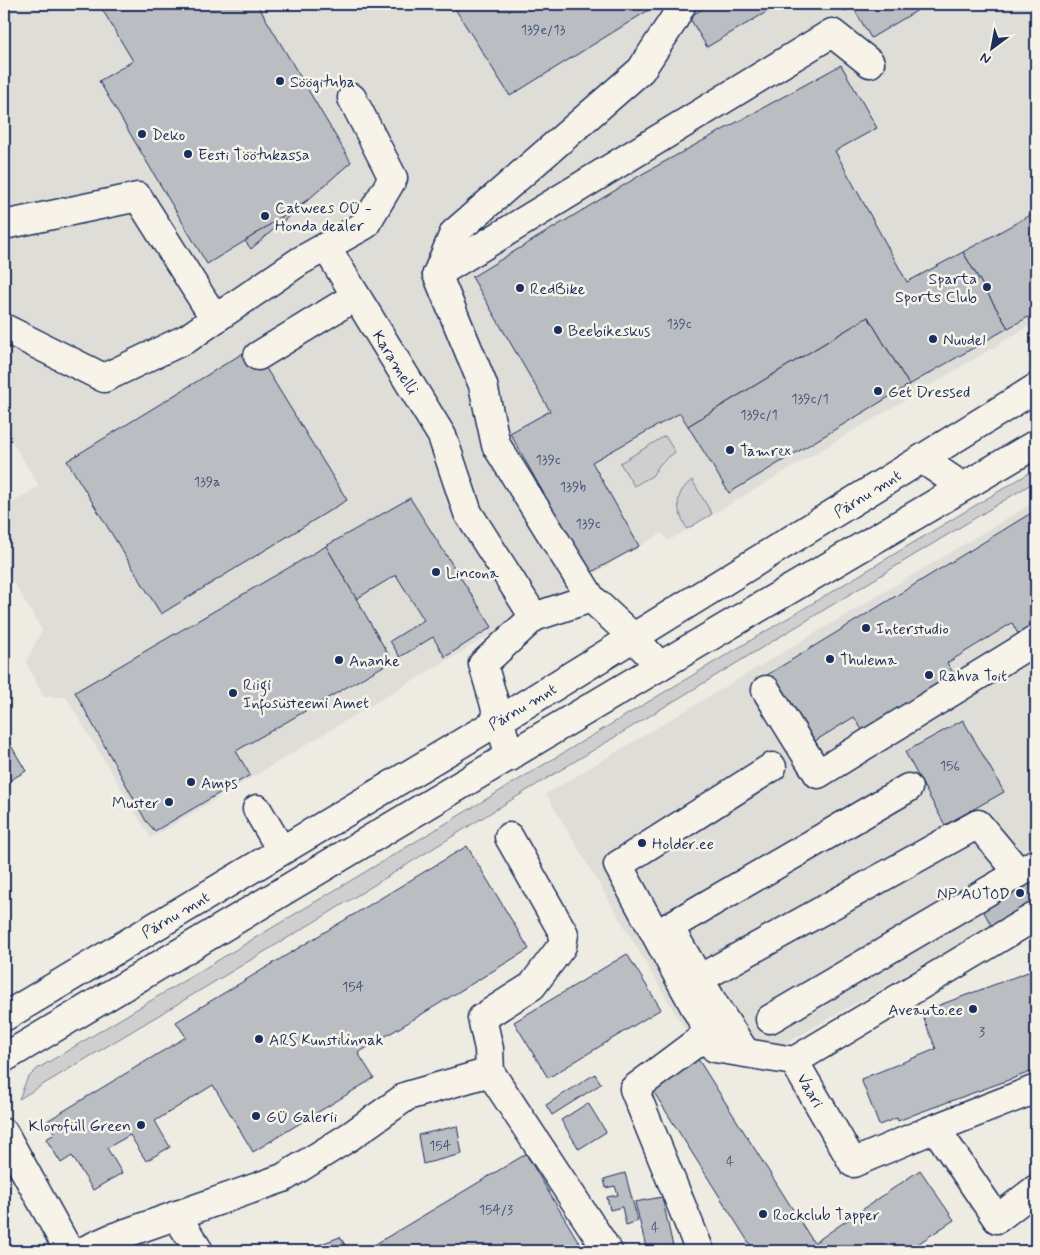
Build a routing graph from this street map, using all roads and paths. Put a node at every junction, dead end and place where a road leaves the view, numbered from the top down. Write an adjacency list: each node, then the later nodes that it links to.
1 (682, 4): 6 (main road)
2 (870, 63): 6 (main road)
3 (352, 98): 5 (main road)
4 (4, 224): 8 (main road)
5 (326, 248): 7 (main road, Karamelli); 8 (main road)
6 (437, 274): 15 (main road)
7 (356, 296): 10 (main road); 16 (main road, Karamelli)
8 (215, 319): 9 (main road)
9 (4, 328)
10 (258, 356)
11 (1036, 388): 13 (main road, Pärnu mnt)
12 (1036, 444): 14 (main road)
13 (922, 459): 14 (main road); 17 (main road, Pärnu mnt)
14 (963, 487): 19 (main road)
15 (591, 598): 16 (main road); 17 (main road)
16 (534, 617): 21 (main road)
17 (634, 638): 19 (main road); 21 (main road, Pärnu mnt)
18 (1036, 640): 20 (main road)
19 (660, 666): 22 (main road)
20 (766, 690)
21 (500, 720): 22 (main road); 27 (main road, Pärnu mnt)
22 (510, 757): 35 (main road)
23 (772, 767): 33 (main road)
24 (908, 788): 30 (main road)
25 (257, 809): 27 (main road)
26 (509, 837): 37 (main road)
27 (281, 850): 31 (main road, Pärnu mnt)
28 (1028, 868): 30 (main road); 32 (main road)
29 (1036, 916): 36 (main road)
30 (699, 979): 34 (main road)
31 (4, 1016)
32 (770, 1019)
33 (712, 1040): 34 (main road, Vaari); 47 (main road)
34 (745, 1052): 36 (main road, Vaari)
35 (4, 1058)
36 (794, 1061): 39 (main road, Vaari)
37 (490, 1072): 42 (main road); 46 (main road)
38 (1036, 1089): 39 (main road)
39 (936, 1129): 41 (main road)
40 (4, 1133): 43 (main road)
41 (1036, 1189)
42 (176, 1215): 44 (main road); 45 (main road)
43 (69, 1251)
44 (82, 1251)
45 (199, 1251)
46 (608, 1251)
47 (700, 1251)

